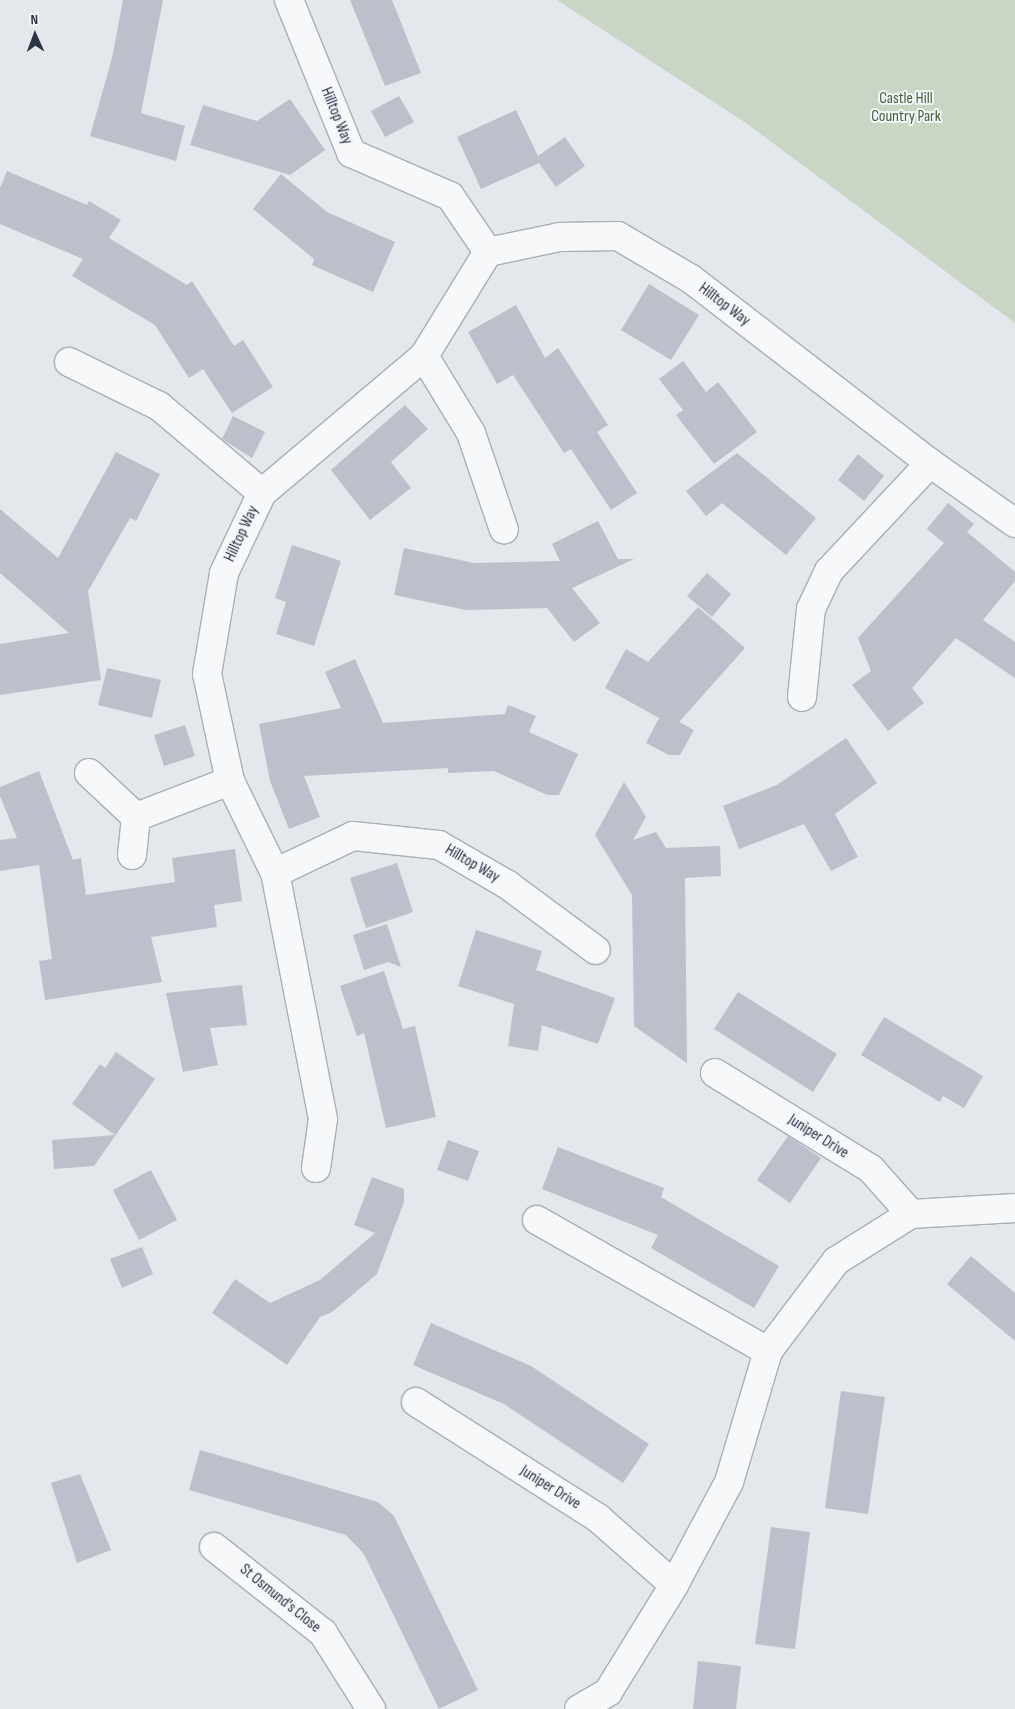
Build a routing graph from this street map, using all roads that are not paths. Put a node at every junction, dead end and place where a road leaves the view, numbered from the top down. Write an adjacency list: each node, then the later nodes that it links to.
1 (289, 0): 2 (street, Hilltop Way)
2 (488, 252): 3 (street, Hilltop Way); 5 (street, Hilltop Way)
3 (424, 356): 6 (street, Hilltop Way); 8 (street)
4 (69, 362): 6 (street, Hilltop Way)
5 (930, 463): 7 (street, Hilltop Way); 9 (street)
6 (262, 493): 11 (street, Hilltop Way)
7 (1015, 523)
8 (504, 530)
9 (802, 697)
10 (89, 773): 12 (street)
11 (230, 781): 12 (street); 14 (street, Hilltop Way)
12 (136, 817): 13 (street)
13 (132, 856)
14 (275, 873): 15 (street, Hilltop Way); 17 (street, Hilltop Way)
15 (596, 950)
16 (715, 1073): 19 (street, Juniper Drive)
17 (316, 1168)
18 (1015, 1208): 19 (street)
19 (912, 1214): 21 (street)
20 (537, 1220): 21 (street)
21 (768, 1350): 24 (street)
22 (416, 1402): 24 (street, Juniper Drive)
23 (214, 1547): 25 (street, St Osmund's Close)
24 (674, 1585): 26 (street)
25 (371, 1709)
26 (579, 1709)

